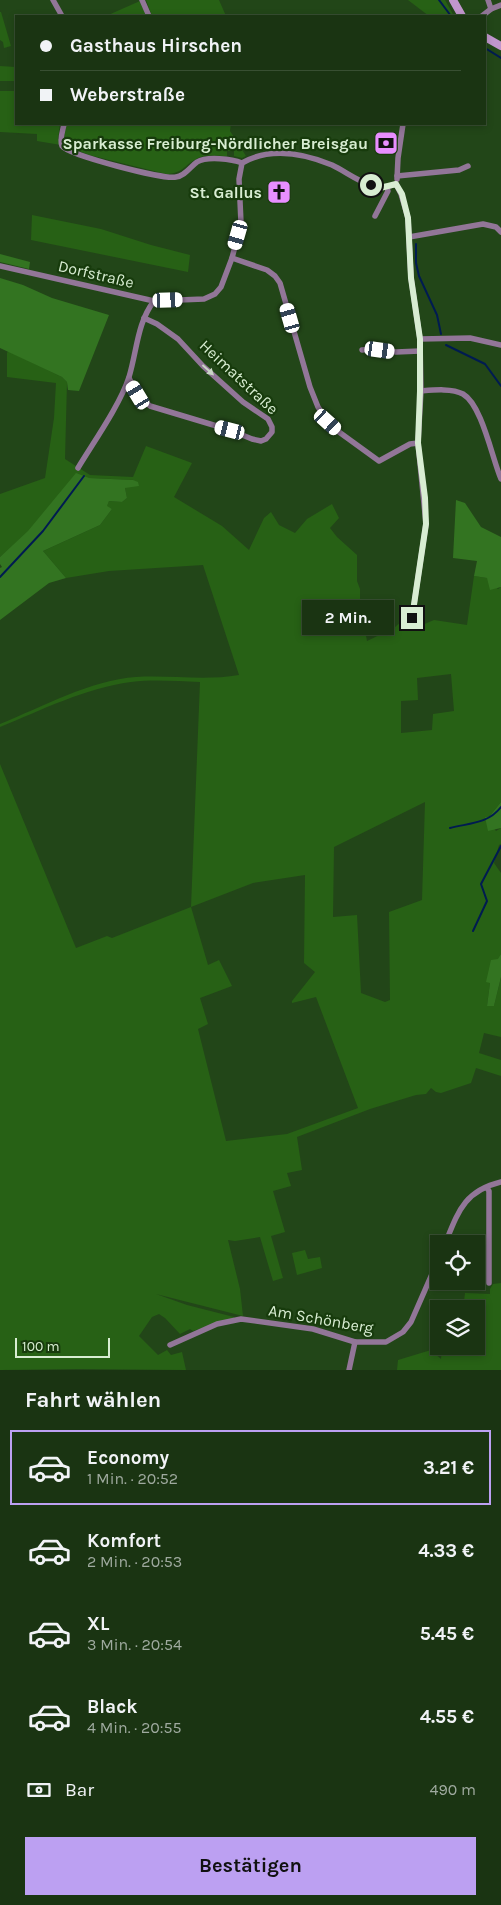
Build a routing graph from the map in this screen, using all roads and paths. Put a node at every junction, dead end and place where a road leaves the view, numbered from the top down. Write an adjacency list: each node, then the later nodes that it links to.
1 (53, 0): 7 (street)
2 (142, 0): 8 (street)
3 (453, 0): 9 (main road)
4 (488, 0): 6 (street)
5 (501, 5): 6 (street)
6 (491, 9): 10 (street)
7 (61, 15)
8 (148, 15)
9 (461, 15)
10 (483, 15)
11 (486, 38): 12 (main road)
12 (501, 46)
13 (64, 125): 15 (street)
14 (403, 125): 17 (street)
15 (242, 163): 19 (street); 23 (street, Dorfstraße)
16 (468, 166): 17 (street)
17 (397, 176): 18 (street)
18 (396, 184): 19 (street); 22 (street)
19 (387, 188): 20 (street)
20 (375, 216)
21 (501, 232): 22 (street)
22 (409, 237): 27 (street)
23 (232, 258): 25 (street, Dorfstraße); 33 (street)
24 (0, 266): 25 (street, Dorfstraße)
25 (154, 301): 26 (street)
26 (144, 318): 31 (street); 31 (street, Heimatstraße, one-way to 31)
27 (420, 339): 28 (street); 30 (street)
28 (501, 345)
29 (362, 350): 30 (street)
30 (420, 351): 32 (street)
31 (129, 378): 34 (street)
32 (420, 391): 33 (street); 35 (street)
33 (418, 443): 36 (street)
34 (78, 468)
35 (501, 479)
36 (412, 618)
37 (501, 1182): 38 (street)
38 (487, 1188): 39 (street); 41 (street)
39 (449, 1235)
40 (430, 1279): 42 (street, Am Schönberg)
41 (489, 1283)
42 (355, 1342): 43 (street, Am Schönberg); 44 (street)
43 (170, 1345)
44 (349, 1370)

